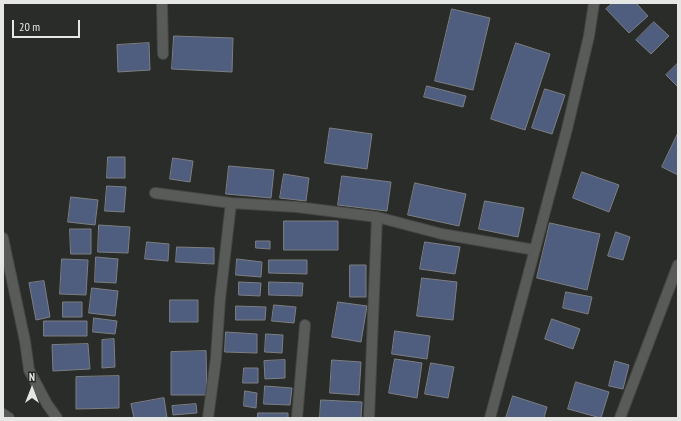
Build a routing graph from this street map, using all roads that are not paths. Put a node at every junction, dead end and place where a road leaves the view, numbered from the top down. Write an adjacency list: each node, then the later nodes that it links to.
1 (162, 3): 3 (street)
2 (594, 3): 8 (street)
3 (163, 54)
4 (155, 193): 5 (street)
5 (231, 203): 6 (street); 14 (street)
6 (377, 217): 8 (street); 16 (street)
7 (3, 238): 13 (street)
8 (535, 250): 17 (street)
9 (678, 265): 18 (street)
10 (305, 325): 15 (street)
11 (3, 414): 12 (street)
12 (9, 418)
13 (57, 418)
14 (208, 418)
15 (297, 418)
16 (369, 418)
17 (490, 418)
18 (620, 418)

